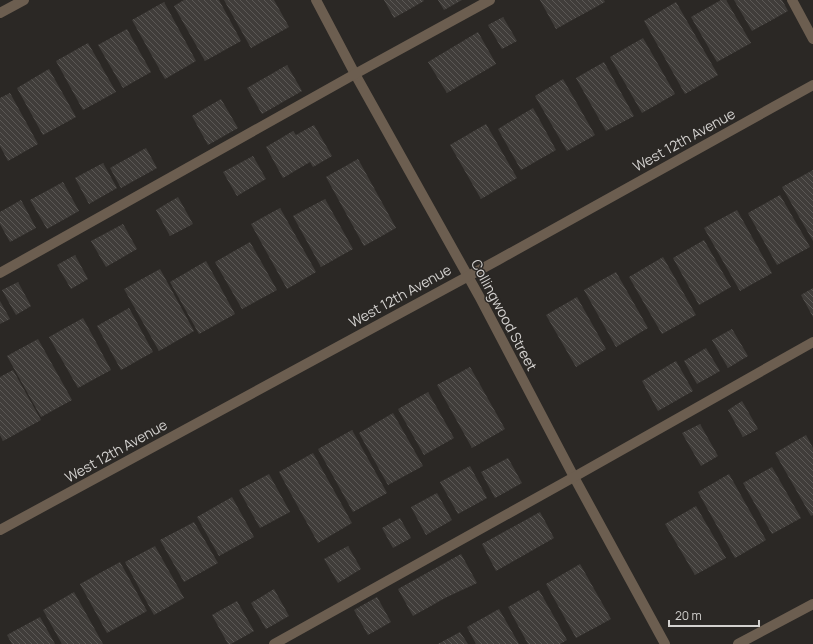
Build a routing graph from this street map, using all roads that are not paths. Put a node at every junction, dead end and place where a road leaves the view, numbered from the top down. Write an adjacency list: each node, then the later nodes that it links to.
1 (24, 0): 5 (street)
2 (316, 0): 7 (street, Collingwood Street)
3 (490, 0): 7 (street)
4 (792, 0): 6 (street)
5 (0, 13)
6 (813, 39)
7 (354, 74): 9 (street); 10 (street, Collingwood Street)
8 (813, 85): 10 (street, West 12th Avenue)
9 (0, 273)
10 (468, 276): 12 (street, Collingwood Street); 13 (street, West 12th Avenue)
11 (813, 342): 12 (street)
12 (574, 477): 15 (street); 16 (street, Collingwood Street)
13 (0, 530)
14 (813, 604): 17 (street)
15 (274, 644)
16 (666, 644)
17 (738, 644)

